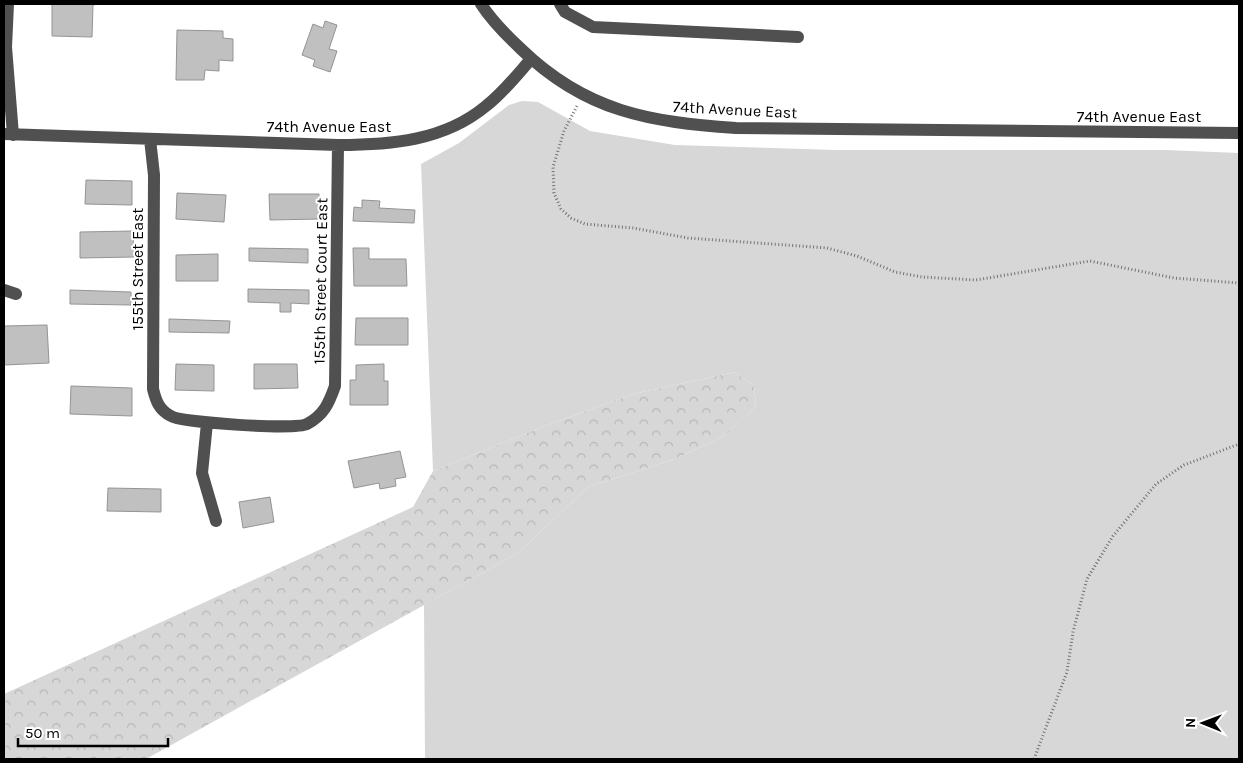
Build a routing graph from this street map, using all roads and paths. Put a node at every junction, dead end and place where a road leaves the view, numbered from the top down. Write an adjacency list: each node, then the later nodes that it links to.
1 (8, 4): 8 (street)
2 (481, 4): 5 (street)
3 (560, 4): 4 (street)
4 (798, 38)
5 (531, 60): 6 (street, 74th Avenue East); 10 (street, 74th Avenue East)
6 (583, 95): 7 (street, 74th Avenue East); 11 (path)
7 (1239, 133)
8 (8, 134): 9 (street, 74th Avenue East)
9 (150, 139): 10 (street, 74th Avenue East); 14 (street, 155th Street East)
10 (338, 145): 14 (street, 155th Street Court East)
11 (1239, 283)
12 (4, 290): 13 (street)
13 (16, 294)
14 (206, 423): 16 (street)
15 (1239, 444): 17 (path)
16 (216, 521)
17 (1034, 759)

